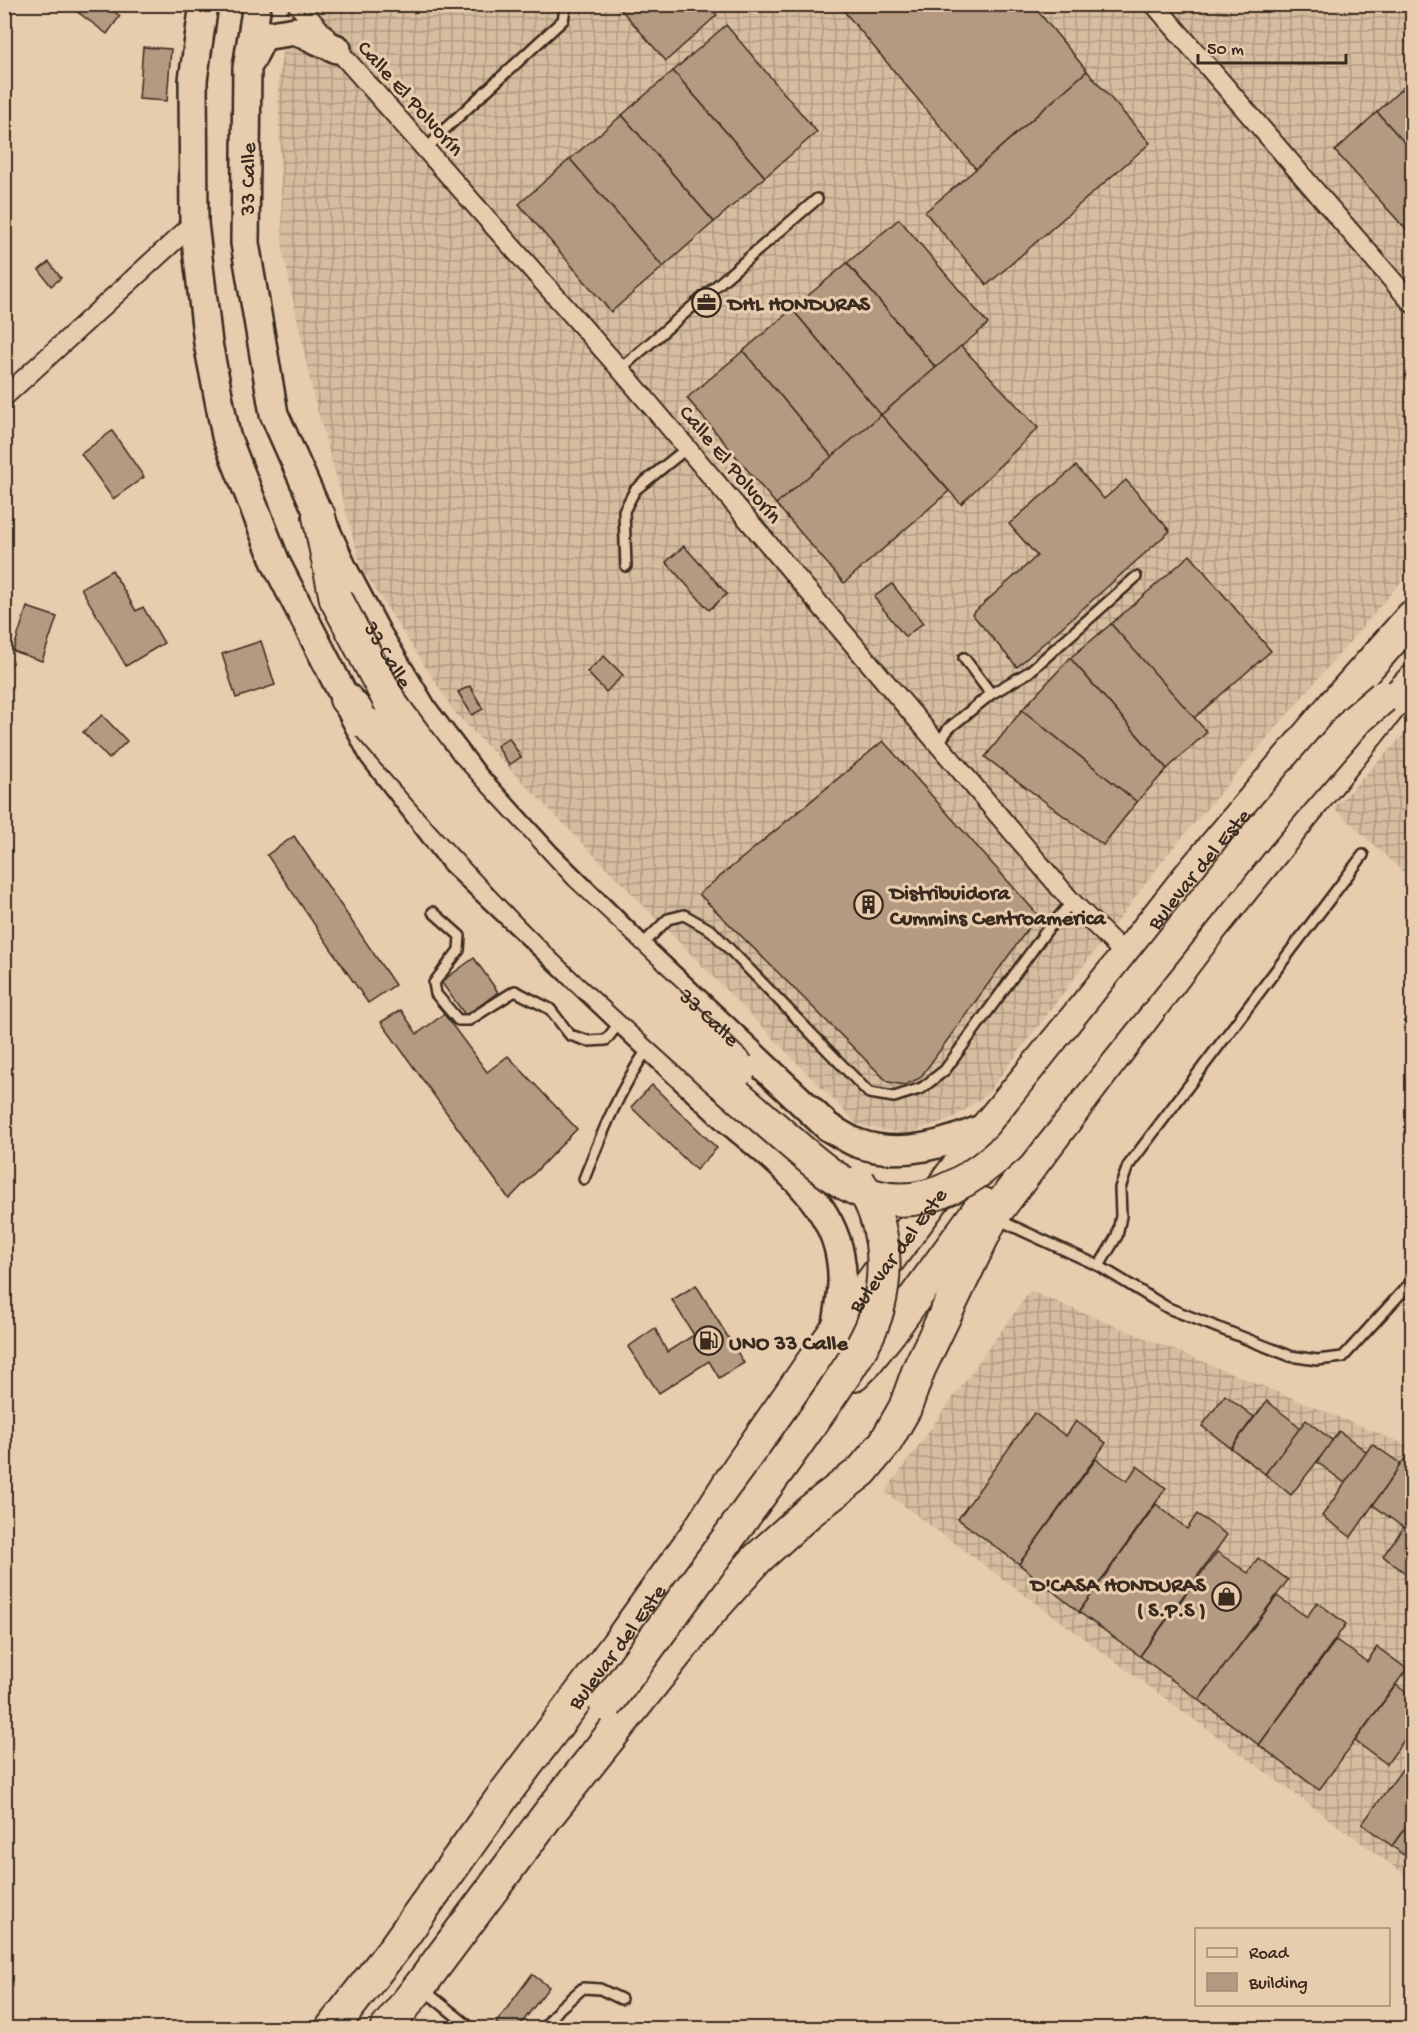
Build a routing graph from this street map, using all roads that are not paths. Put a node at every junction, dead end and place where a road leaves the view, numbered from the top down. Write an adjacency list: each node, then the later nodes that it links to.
1 (204, 4): 10 (main road)
2 (257, 4): 7 (main road, 33 Calle)
3 (297, 4): 6 (street, Calle El Polvorín)
4 (566, 4): 8 (lane)
5 (1154, 4): 11 (street)
6 (337, 49): 7 (main road); 8 (street, Calle El Polvorín)
7 (247, 68): 15 (main road, 33 Calle)
8 (427, 149): 12 (street, Calle El Polvorín)
9 (817, 199): 12 (lane)
10 (194, 223): 13 (street); 23 (main road)
11 (1413, 303)
12 (620, 369): 14 (street, Calle El Polvorín)
13 (4, 398)
14 (687, 448): 16 (lane); 24 (street, Calle El Polvorín)
15 (319, 516): 28 (main road, 33 Calle); 42 (highway, bridge)
16 (626, 566)
17 (1136, 577): 22 (lane)
18 (1413, 617): 29 (highway, Bulevar del Este)
19 (964, 658): 22 (lane)
20 (1413, 675): 23 (highway, bridge)
21 (1413, 681): 34 (highway)
22 (992, 694): 24 (lane)
23 (346, 699): 30 (main road)
24 (939, 743): 26 (street, Calle El Polvorín)
25 (1363, 855): 38 (lane)
26 (1072, 902): 28 (lane); 29 (street, Calle El Polvorín)
27 (433, 912): 30 (lane)
28 (639, 949): 32 (main road, 33 Calle)
29 (1127, 956): 33 (highway, Bulevar del Este)
30 (622, 1020): 31 (main road)
31 (650, 1045): 35 (main road); 36 (lane)
32 (813, 1114): 33 (main road, 33 Calle); 35 (main road)
33 (988, 1126): 40 (highway, Bulevar del Este)
34 (1048, 1143): 37 (highway); 41 (highway)
35 (773, 1158): 40 (main road)
36 (584, 1179)
37 (992, 1217): 38 (lane); 42 (highway)
38 (1099, 1266): 39 (lane)
39 (1413, 1281)
40 (836, 1330): 41 (highway, Bulevar del Este)
41 (811, 1364): 45 (highway, Bulevar del Este)
42 (547, 1816): 43 (highway)
43 (420, 1986): 46 (highway); 47 (lane)
44 (621, 1999): 48 (lane)
45 (332, 2028)
46 (387, 2028)
47 (471, 2028)
48 (544, 2028)

